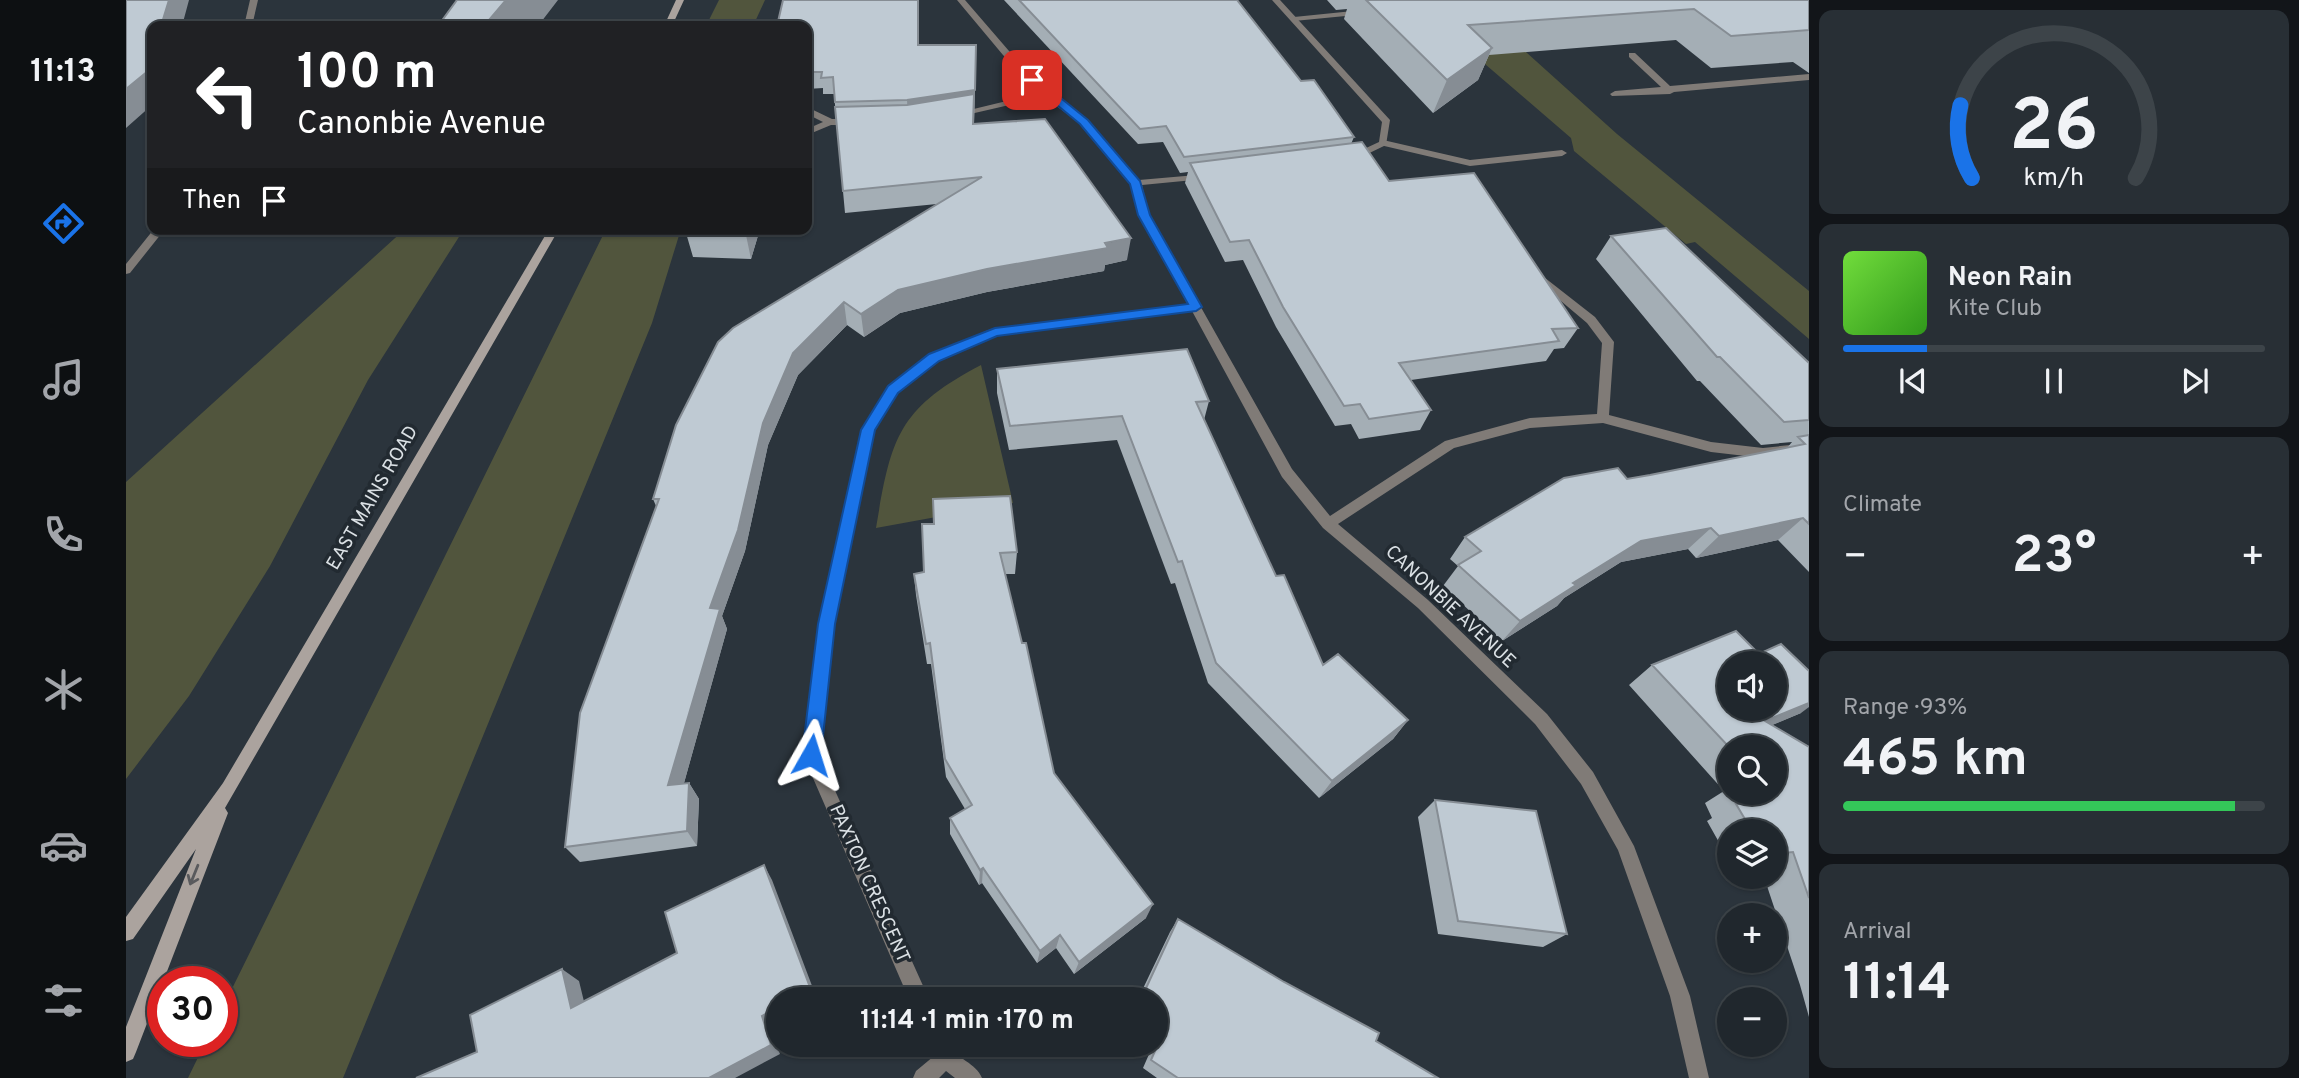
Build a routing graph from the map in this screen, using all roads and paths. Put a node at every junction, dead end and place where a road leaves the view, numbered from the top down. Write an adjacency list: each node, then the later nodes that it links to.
1 (254, 0): 7 (street)
2 (680, 0): 8 (main road)
3 (961, 0): 12 (street, CANONBIE AVENUE)
4 (1276, 0): 6 (street)
5 (1372, 11): 6 (street)
6 (1294, 19): 19 (street)
7 (249, 21)
8 (670, 21)
9 (1632, 55): 11 (street)
10 (1809, 77): 11 (street)
11 (1670, 91): 13 (street)
12 (1045, 94): 15 (street); 23 (street, CANONBIE AVENUE)
13 (1615, 94)
14 (812, 113): 16 (street)
15 (946, 117)
16 (830, 122): 17 (street); 18 (street)
17 (869, 122)
18 (812, 130)
19 (1383, 143): 20 (street); 21 (street)
20 (1562, 153)
21 (1340, 160)
22 (1219, 174): 23 (street)
23 (1136, 183): 28 (street, CANONBIE AVENUE)
24 (155, 235): 26 (street)
25 (551, 235): 32 (main road, EAST MAINS ROAD)
26 (126, 271)
27 (1540, 278): 29 (street)
28 (1196, 307): 31 (street, CANONBIE AVENUE); 34 (street, PAXTON CRESCENT)
29 (1603, 418): 30 (street); 31 (street)
30 (1809, 448)
31 (1328, 524): 40 (street, CANONBIE AVENUE)
32 (229, 789): 33 (main road, EAST MAINS ROAD); 35 (main road, EAST MAINS ROAD, one-way to 35)
33 (126, 932)
34 (914, 987)
35 (126, 1052)
36 (939, 1057): 38 (street)
37 (949, 1057): 39 (street)
38 (923, 1078)
39 (972, 1078)
40 (1699, 1078)

